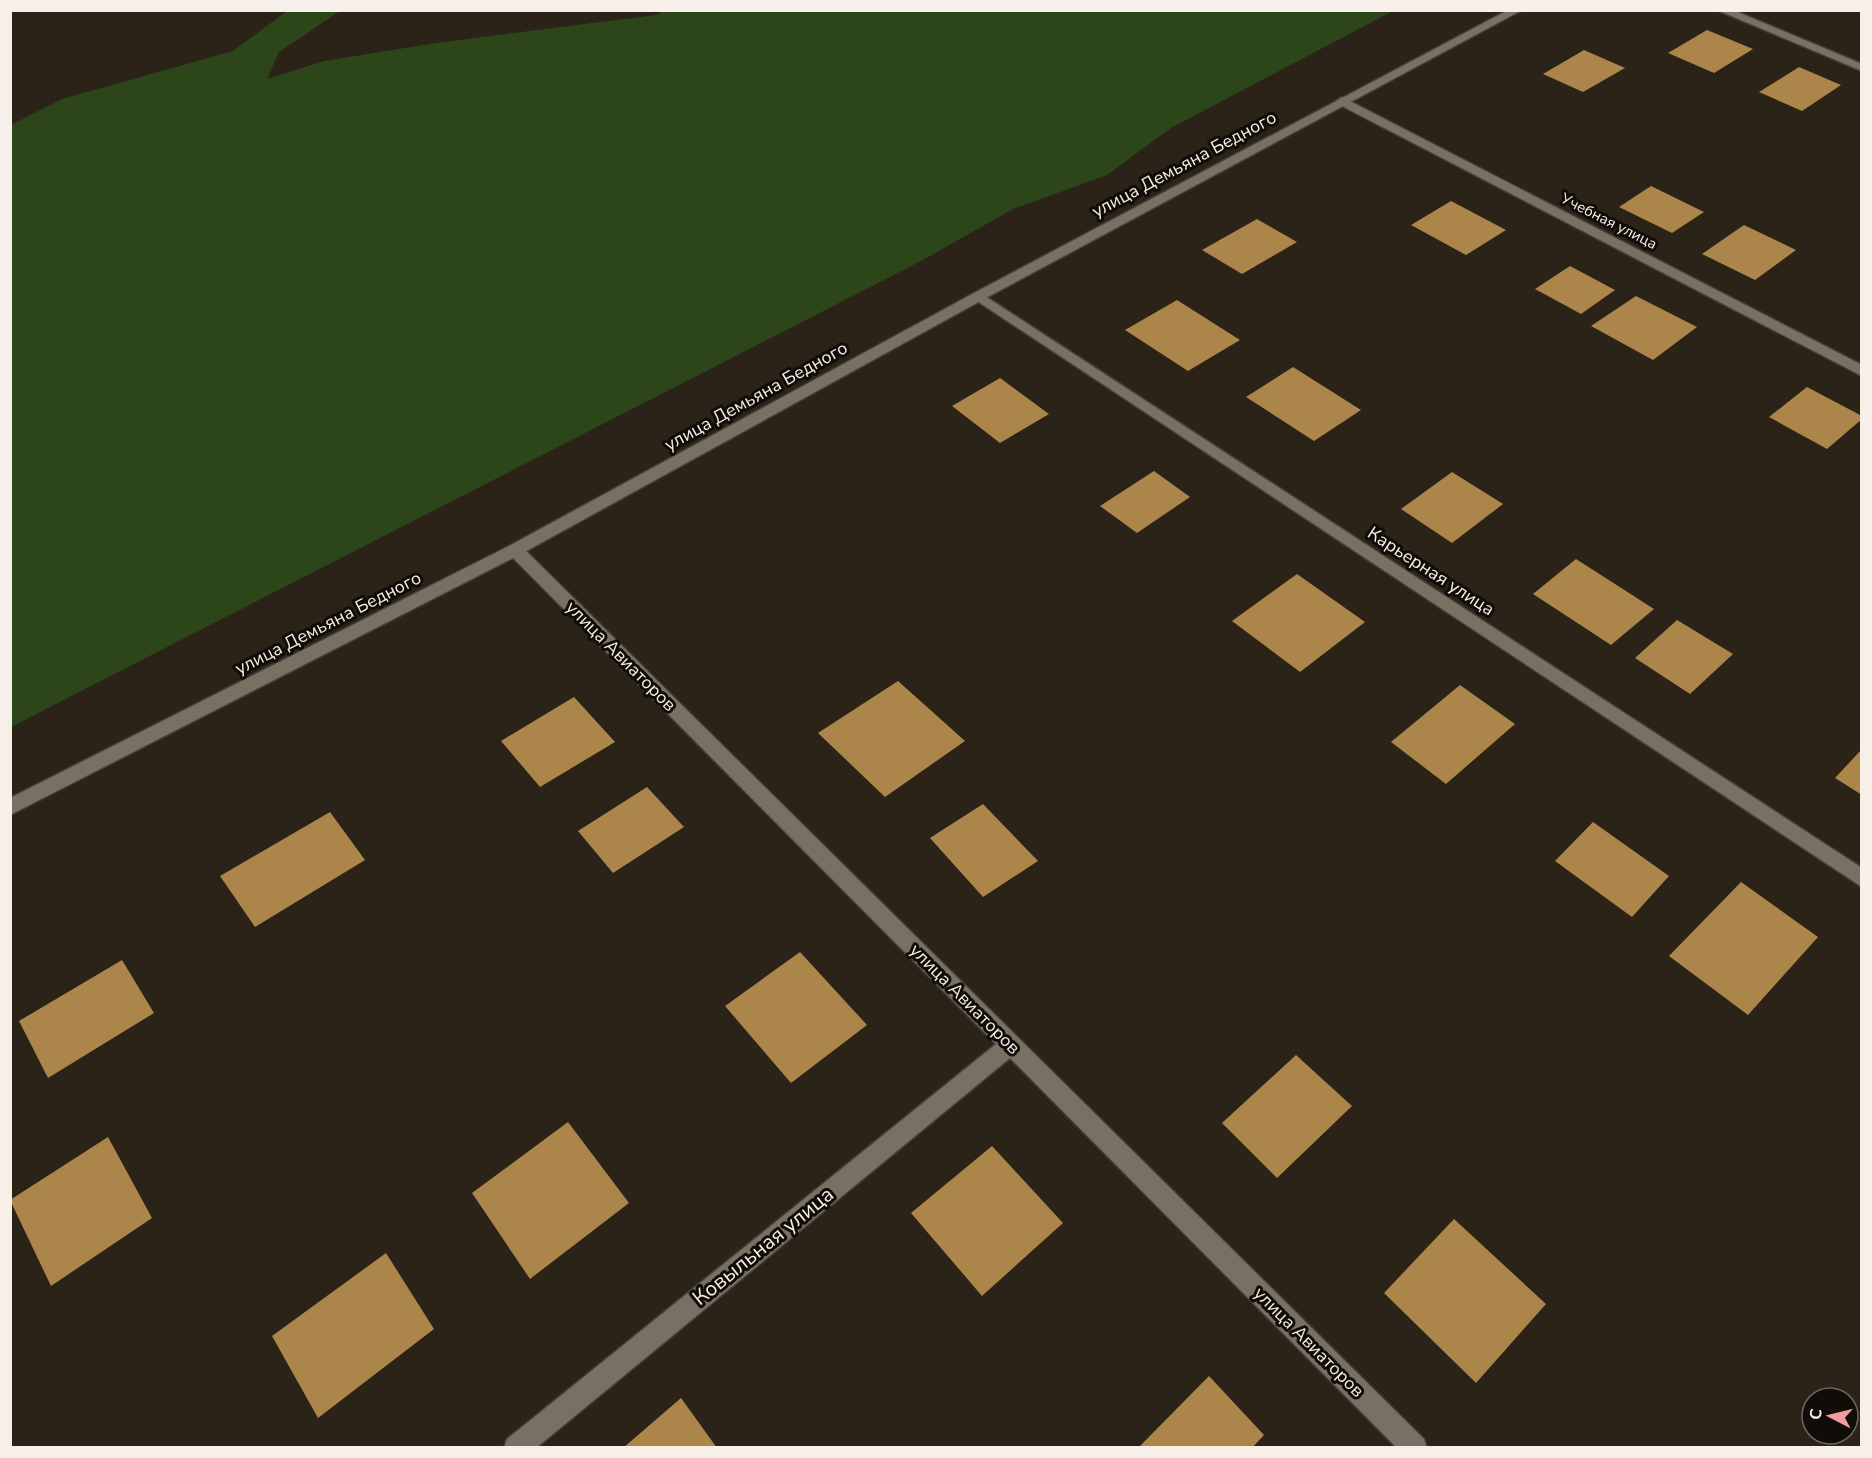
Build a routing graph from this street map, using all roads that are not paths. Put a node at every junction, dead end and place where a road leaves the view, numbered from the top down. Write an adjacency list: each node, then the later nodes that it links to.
1 (1517, 10): 4 (street, улица Демьяна Бедного)
2 (1722, 10): 3 (street)
3 (1862, 68)
4 (1342, 101): 5 (street, улица Демьяна Бедного); 6 (street, Учебная улица)
5 (979, 296): 7 (street, улица Демьяна Бедного); 9 (street, Карьерная улица)
6 (1862, 371)
7 (515, 550): 8 (street, улица Демьяна Бедного); 10 (street, улица Авиаторов)
8 (10, 807)
9 (1862, 879)
10 (1011, 1045): 11 (street, Ковыльная улица); 12 (street, улица Авиаторов)
11 (516, 1448)
12 (1415, 1448)

